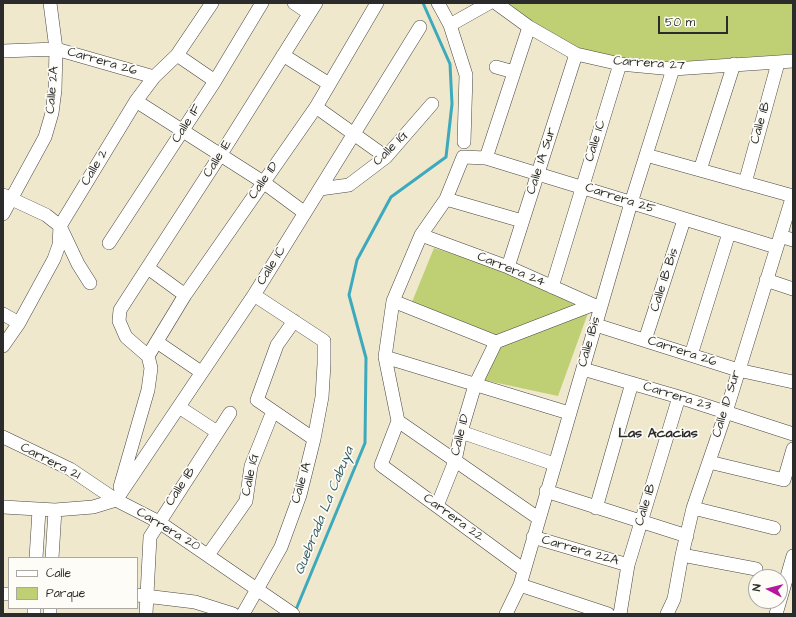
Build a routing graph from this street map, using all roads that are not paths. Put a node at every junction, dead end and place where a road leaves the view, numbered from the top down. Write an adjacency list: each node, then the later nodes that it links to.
1 (50, 3): 13 (street, Calle 2A)
2 (212, 3): 16 (street, Calle 2)
3 (262, 3): 26 (street, Calle 1F)
4 (294, 3): 9 (street)
5 (377, 3): 27 (street, Calle 1D)
6 (438, 3): 10 (street)
7 (489, 3): 10 (street)
8 (496, 3): 12 (street, Carrera 27)
9 (312, 8): 17 (street, Calle 1E)
10 (450, 25): 33 (street)
11 (420, 27): 32 (street, Calle 1C)
12 (528, 27): 15 (street, Carrera 27); 24 (street)
13 (56, 49): 14 (street, Carrera 26); 25 (street, Carrera 26); 45 (street, Calle 2A)
14 (3, 51)
15 (576, 54): 20 (street, Carrera 27); 39 (street, Calle 1A Sur)
16 (177, 55): 25 (street, Calle 2); 26 (street)
17 (283, 55): 27 (street); 34 (street, Calle 1E)
18 (793, 61): 19 (street, Carrera 27)
19 (778, 63): 21 (street, Carrera 27); 41 (street, Calle 1B)
20 (620, 64): 23 (street, Carrera 27); 42 (street, Calle 1C)
21 (734, 64): 23 (street, Carrera 27); 38 (street)
22 (496, 67): 24 (street)
23 (673, 69): 35 (street, Calle 1Bis)
24 (514, 72): 37 (street)
25 (154, 77): 28 (street, Calle 2)
26 (215, 81): 31 (street, Calle 1F)
27 (329, 84): 30 (street, Calle 1D)
28 (136, 101): 31 (street); 52 (street, Calle 2)
29 (432, 104): 36 (street, Calle 1G)
30 (316, 107): 32 (street); 40 (street, Calle 1D)
31 (183, 131): 34 (street); 57 (street, Calle 1F)
32 (354, 134): 36 (street); 43 (street, Calle 1C)
33 (464, 142)
34 (221, 154): 40 (street); 59 (street, Calle 1E)
35 (646, 155): 38 (street); 47 (street, Calle 1Bis)
36 (386, 157): 43 (street, Calle 1G)
37 (486, 158): 39 (street, Carrera 25); 46 (street, Carrera 25)
38 (700, 170): 41 (street)
39 (538, 173): 42 (street, Carrera 25); 51 (street, Calle 1A Sur)
40 (264, 182): 48 (street); 65 (street, Calle 1D)
41 (744, 183): 44 (street)
42 (582, 186): 47 (street, Carrera 25); 62 (street, Calle 1C)
43 (320, 190): 48 (street, Calle 1C)
44 (793, 195): 56 (street, Calle 1D Sur)
45 (7, 196): 49 (street, Calle 2A); 52 (street)
46 (446, 199): 51 (street); 54 (street)
47 (631, 203): 50 (street, Carrera 25); 67 (street, Calle 1Bis)
48 (305, 213): 64 (street, Calle 1C)
49 (3, 214)
50 (684, 220): 53 (street, Carrera 25); 72 (street, Calle 1B Bis)
51 (522, 221): 58 (street, Calle 1A Sur)
52 (60, 226): 61 (street); 70 (street, Calle 2)
53 (729, 233): 56 (street, Carrera 25); 76 (street)
54 (421, 235): 58 (street, Carrera 24); 66 (street)
55 (793, 240): 56 (street)
56 (778, 242): 60 (street, Calle 1D Sur)
57 (109, 243)
58 (508, 267): 62 (street, Carrera 24)
59 (148, 268): 65 (street); 77 (street, Calle 1E)
60 (766, 280): 63 (street); 80 (street, Calle 1D Sur)
61 (90, 283)
62 (552, 287): 67 (street, Carrera 24)
63 (793, 288)
64 (254, 294): 69 (street); 81 (street, Calle 1C)
65 (185, 295): 73 (street, Calle 1D)
66 (393, 301): 74 (street); 78 (street)
67 (596, 307): 71 (street, Calle 1Bis); 74 (street)
68 (3, 314): 70 (street)
69 (294, 321): 87 (street); 96 (street, Calle 1A)
70 (19, 323): 75 (street, Calle 2)
71 (596, 325): 72 (street, Carrera 26); 79 (street, Calle 1Bis)
72 (645, 340): 76 (street, Carrera 26)
73 (157, 342): 77 (street, Calle 1D); 81 (street)
74 (496, 342): 84 (street, Calle 1D)
75 (3, 346)
76 (691, 355): 80 (street, Carrera 26)
77 (148, 356): 102 (street)
78 (385, 357): 84 (street); 91 (street)
79 (582, 369): 83 (street, Carrera 23); 90 (street, Calle 1Bis)
80 (738, 370): 82 (street, Carrera 26); 88 (street, Calle 1D Sur)
81 (201, 372): 86 (street, Calle 1C)
82 (793, 382)
83 (632, 383): 85 (street, Carrera 23); 105 (street)
84 (475, 385): 90 (street); 93 (street, Calle 1D)
85 (679, 397): 88 (street, Carrera 23); 111 (street, Calle 1B)
86 (178, 407): 92 (street); 102 (street, Calle 1C)
87 (272, 411): 96 (street); 115 (street, Calle 1G)
88 (726, 412): 94 (street, Carrera 23); 99 (street, Calle 1D Sur)
89 (230, 413): 92 (street, Calle 1B)
90 (569, 413): 100 (street, Calle 1Bis)
91 (398, 421): 98 (street); 103 (street, Carrera 22)
92 (217, 432): 110 (street, Calle 1B)
93 (461, 432): 98 (street, Calle 1D); 100 (street)
94 (793, 434)
95 (3, 437): 102 (street, Carrera 21)
96 (314, 440): 124 (street, Calle 1A)
97 (793, 449): 99 (street)
98 (455, 461): 103 (street, Calle 1D); 109 (street)
99 (709, 462): 106 (street, Calle 1D Sur)
100 (554, 464): 101 (street, Calle 1Bis)
101 (546, 491): 105 (street); 109 (street, Calle 1Bis)
102 (116, 500): 108 (street); 110 (street, Carrera 20)
103 (437, 506): 122 (street, Carrera 22)
104 (3, 507): 107 (street)
105 (596, 508): 111 (street)
106 (694, 508): 112 (street); 113 (street, Calle 1D Sur)
107 (39, 510): 108 (street); 118 (street)
108 (55, 510): 119 (street)
109 (538, 518): 114 (street, Calle 1Bis)
110 (159, 522): 115 (street, Carrera 20); 125 (street, Calle 1B)
111 (641, 522): 113 (street); 120 (street, Calle 1B)
112 (774, 528)
113 (687, 536): 116 (street, Calle 1D Sur)
114 (533, 537): 120 (street, Carrera 22A); 122 (street, Calle 1Bis)
115 (208, 555): 124 (street, Carrera 20)
116 (682, 555): 121 (street); 126 (street, Calle 1D Sur)
117 (793, 556): 137 (street)
118 (36, 557)
119 (52, 557)
120 (628, 565): 134 (street, Calle 1B)
121 (756, 569)
122 (524, 570): 123 (street, Calle 1Bis)
123 (520, 585): 127 (street); 132 (street, Calle 1Bis)
124 (256, 588): 128 (street, Carrera 20); 131 (street, Calle 1A)
125 (142, 595): 129 (street, Calle 1B); 130 (street)
126 (674, 599): 135 (street, Calle 1D Sur); 136 (street)
127 (574, 609): 133 (street)
128 (291, 612)
129 (146, 614)
130 (233, 614)
131 (243, 614)
132 (506, 614)
133 (608, 614)
134 (620, 614)
135 (667, 614)
136 (677, 614)
137 (776, 614)

